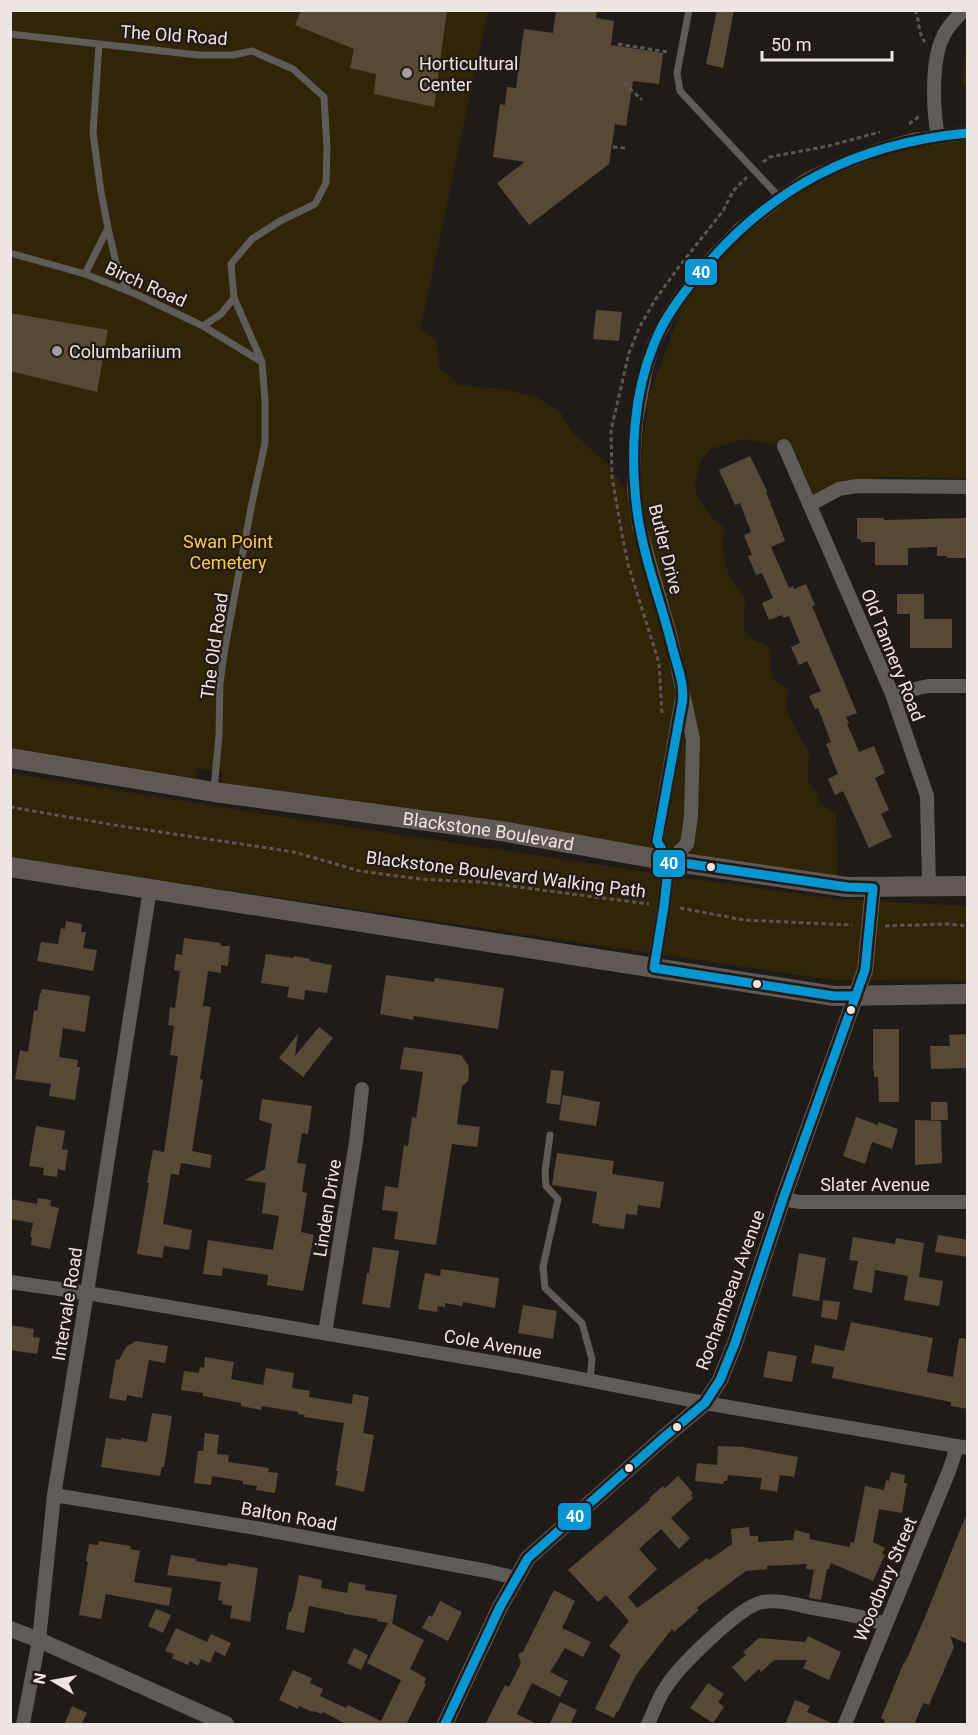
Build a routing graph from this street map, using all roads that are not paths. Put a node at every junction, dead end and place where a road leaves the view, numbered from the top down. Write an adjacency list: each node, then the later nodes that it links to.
1 (689, 10): 7 (lane)
2 (957, 12): 6 (street)
3 (10, 34): 4 (lane, The Old Road)
4 (99, 44): 8 (lane); 12 (lane, The Old Road)
5 (968, 133): 6 (street, Butler Drive)
6 (938, 136): 7 (street, Butler Drive)
7 (780, 198): 19 (street, Butler Drive)
8 (108, 228): 10 (lane); 11 (lane)
9 (10, 253): 10 (lane, Birch Road)
10 (85, 274): 11 (lane, Birch Road)
11 (128, 291): 13 (lane, Birch Road)
12 (234, 298): 13 (lane); 14 (lane, The Old Road)
13 (203, 326): 14 (lane, Birch Road)
14 (262, 362): 22 (lane, The Old Road)
15 (784, 446): 17 (street, Old Tannery Road)
16 (968, 487): 17 (street)
17 (811, 504): 20 (street, Old Tannery Road)
18 (968, 686): 20 (street)
19 (683, 690): 23 (street, Butler Drive); 23 (street, Butler Drive)
20 (892, 694): 25 (street, Old Tannery Road)
21 (10, 758): 22 (main road, Blackstone Boulevard)
22 (214, 792): 23 (main road, Blackstone Boulevard)
23 (669, 861): 27 (main road, Blackstone Boulevard); 29 (street, Butler Drive)
24 (10, 867): 28 (main road)
25 (929, 886): 26 (main road, Blackstone Boulevard); 27 (main road, Blackstone Boulevard)
26 (968, 886)
27 (873, 888): 31 (street, Rochambeau Avenue)
28 (150, 889): 29 (main road); 37 (street, Intervale Road)
29 (654, 968): 31 (main road)
30 (968, 994): 31 (main road)
31 (856, 996): 34 (street, Rochambeau Avenue)
32 (362, 1089): 38 (street, Linden Drive)
33 (550, 1135): 39 (lane)
34 (783, 1199): 35 (street, Slater Avenue); 40 (street, Rochambeau Avenue)
35 (968, 1202)
36 (10, 1282): 37 (street, Cole Avenue)
37 (87, 1293): 38 (street, Cole Avenue); 42 (street, Intervale Road)
38 (325, 1333): 39 (street, Cole Avenue)
39 (590, 1380): 40 (street, Cole Avenue)
40 (705, 1403): 41 (street, Cole Avenue); 43 (street, Rochambeau Avenue)
41 (962, 1447): 44 (street, Woodbury Street)
42 (54, 1496): 43 (street, Balton Road); 46 (street, Intervale Road)
43 (516, 1578): 49 (street, Rochambeau Avenue)
44 (885, 1624): 50 (street); 51 (street, Woodbury Street)
45 (10, 1629): 46 (street)
46 (39, 1640): 47 (street, Intervale Road); 48 (street)
47 (23, 1725)
48 (226, 1725)
49 (445, 1725)
50 (648, 1725)
51 (845, 1725)

